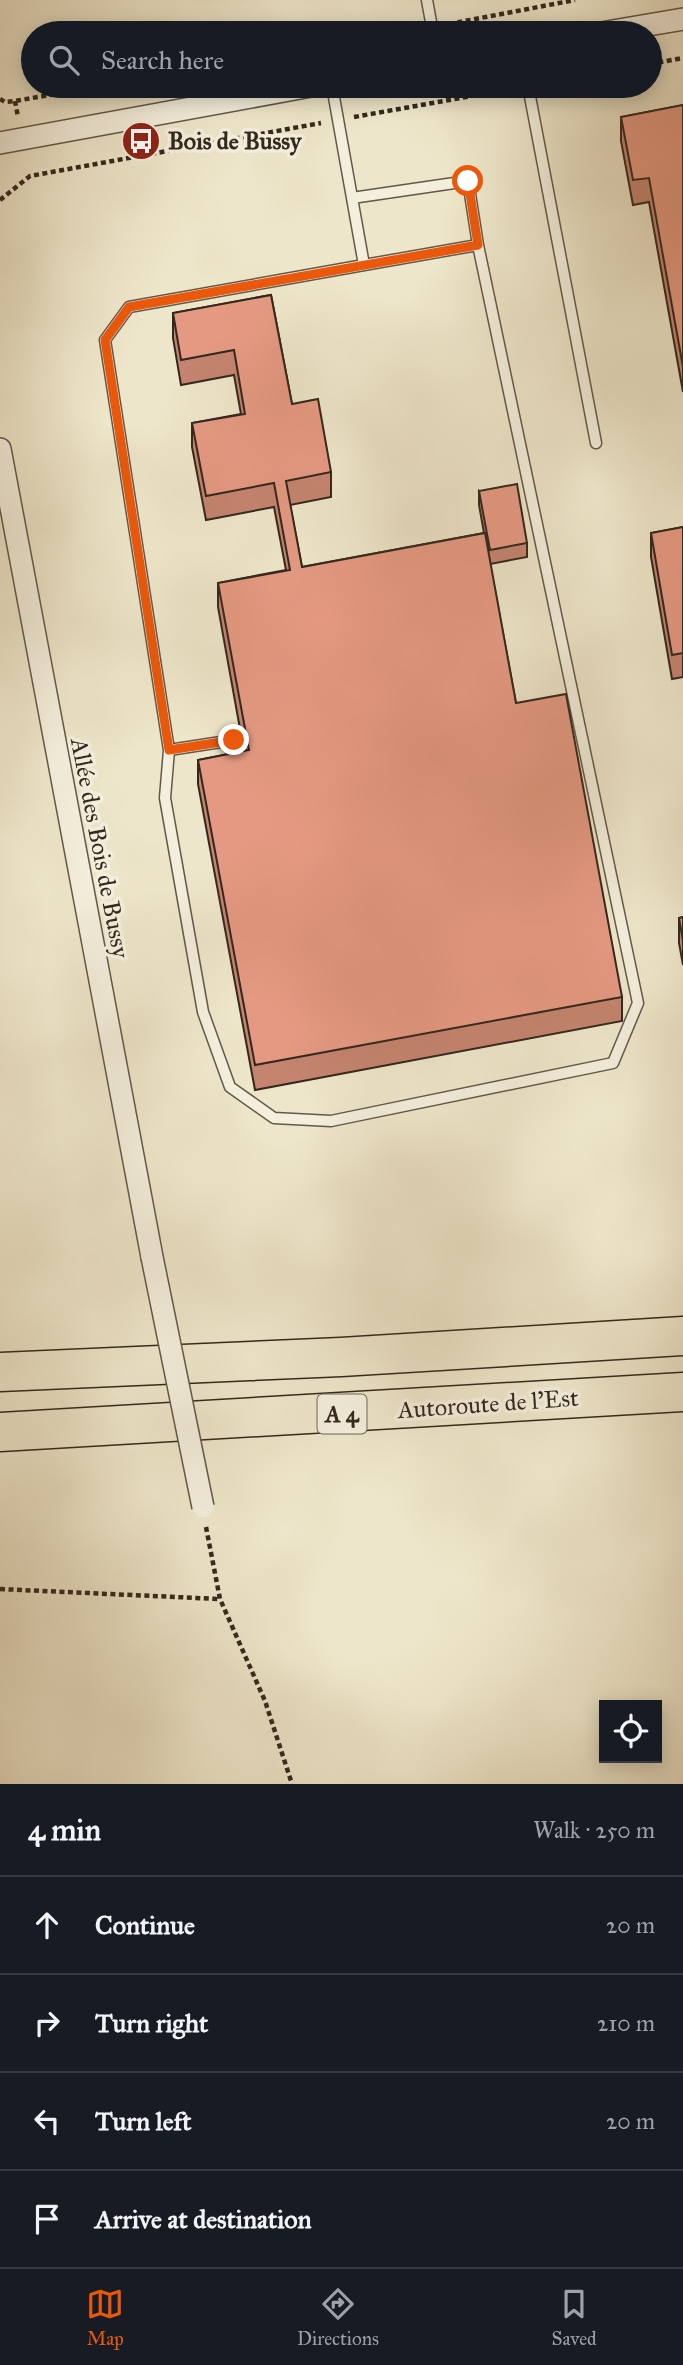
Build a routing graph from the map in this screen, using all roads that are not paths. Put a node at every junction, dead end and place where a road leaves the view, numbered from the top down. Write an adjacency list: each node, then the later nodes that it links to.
1 (427, 0): 3 (lane)
2 (683, 19): 4 (street)
3 (430, 21)
4 (662, 23)
5 (246, 98): 8 (street)
6 (334, 98): 9 (lane)
7 (530, 98): 12 (lane)
8 (0, 143)
9 (352, 198): 10 (lane); 11 (lane)
10 (478, 245): 11 (lane); 15 (lane)
11 (364, 265): 15 (lane)
12 (596, 443)
13 (0, 449): 20 (street, Allée des Bois de Bussy, bridge)
14 (234, 740): 15 (lane)
15 (169, 750)
16 (683, 1336): 17 (highway, A 4)
17 (0, 1372)
18 (683, 1392): 19 (highway, Autoroute de l’Est / A 4)
19 (0, 1432)
20 (203, 1507)

